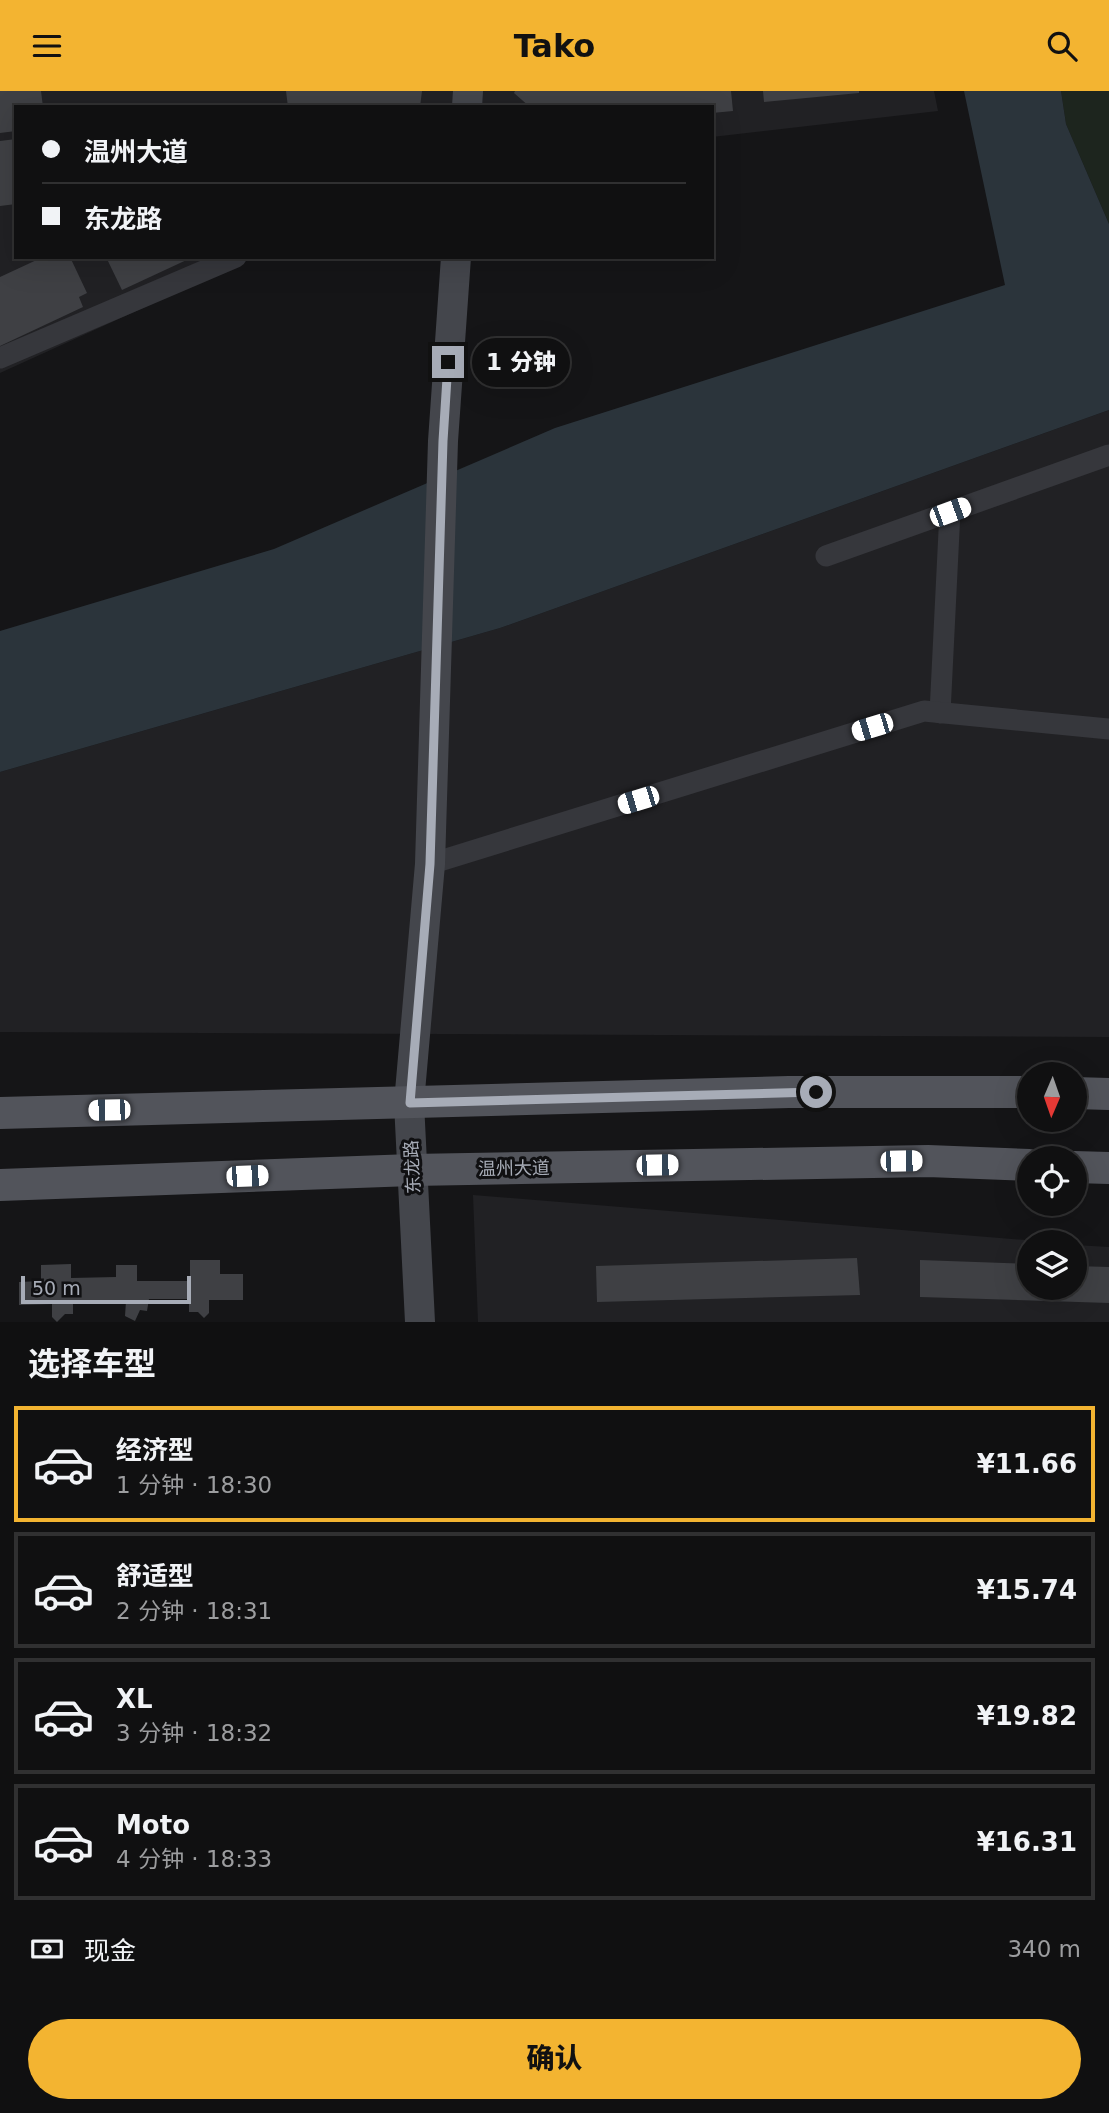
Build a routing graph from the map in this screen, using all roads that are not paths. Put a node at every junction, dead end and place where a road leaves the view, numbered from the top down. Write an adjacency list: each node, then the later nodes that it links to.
1 (231, 259): 3 (street)
2 (456, 259): 9 (street, 东龙路)
3 (0, 358)
4 (1109, 455): 5 (street)
5 (950, 512): 6 (street); 7 (street)
6 (826, 556)
7 (940, 712): 8 (street); 9 (street)
8 (1109, 729)
9 (430, 864): 13 (street, 东龙路)
10 (1017, 1092): 13 (main road)
11 (1087, 1093): 12 (main road)
12 (1109, 1094)
13 (410, 1103): 14 (main road); 18 (street, 东龙路)
14 (0, 1113)
15 (1017, 1165): 18 (main road, 温州大道)
16 (1087, 1167): 17 (main road)
17 (1109, 1168)
18 (412, 1170): 19 (main road, 温州大道); 20 (street, 东龙路)
19 (0, 1185)
20 (420, 1322)

